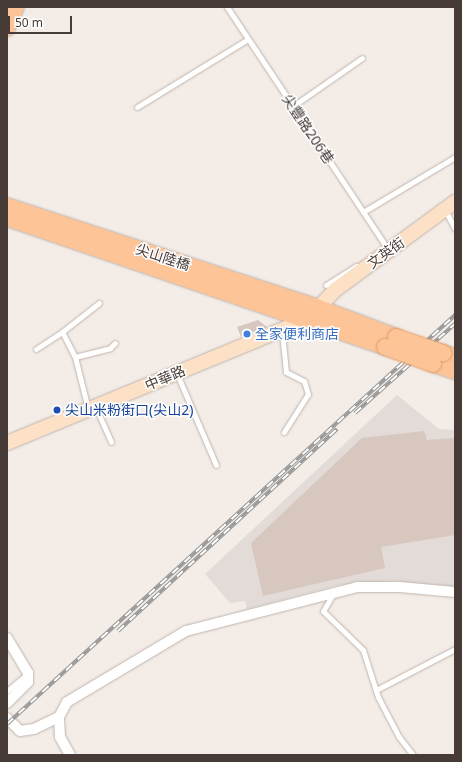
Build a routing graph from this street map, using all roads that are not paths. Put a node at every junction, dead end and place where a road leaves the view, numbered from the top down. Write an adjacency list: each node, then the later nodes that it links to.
1 (16, 7): 3 (main road)
2 (227, 7): 4 (lane, 尖豐路206巷)
3 (7, 28)
4 (248, 39): 6 (lane, 尖豐路206巷); 7 (lane)
5 (362, 58): 6 (lane)
6 (293, 106): 11 (lane, 尖豐路206巷)
7 (137, 107)
8 (455, 157): 11 (lane)
9 (450, 205): 13 (lane); 14 (street, 文英街)
10 (7, 206): 17 (main road, 尖山陸橋)
11 (363, 212): 14 (lane, 尖豐路206巷)
12 (7, 218): 18 (main road, 尖山陸橋)
13 (455, 228)
14 (389, 250): 15 (lane); 17 (street, 文英街)
15 (326, 285)
16 (99, 303): 20 (lane)
17 (319, 308): 18 (street, 中華路); 21 (main road, 尖山陸橋)
18 (308, 319): 19 (street, 中華路); 21 (main road, 尖山陸橋)
19 (282, 329): 27 (street, 中華路); 29 (lane)
20 (62, 332): 23 (lane); 24 (lane)
21 (391, 342): 25 (main road, bridge)
22 (114, 343): 24 (lane)
23 (36, 349)
24 (75, 357): 28 (lane)
25 (444, 358): 26 (main road)
26 (455, 371)
27 (176, 372): 28 (street, 中華路); 32 (lane)
28 (92, 408): 30 (lane); 31 (street, 中華路)
29 (284, 432)
30 (111, 442)
31 (7, 443)
32 (216, 465)
33 (334, 592): 34 (street); 38 (lane); 41 (street)
34 (455, 592)
35 (7, 638): 37 (street)
36 (455, 649): 38 (lane)
37 (28, 673): 39 (lane); 40 (street)
38 (376, 690): 44 (lane)
39 (7, 691)
40 (7, 703)
41 (59, 717): 42 (street); 43 (street)
42 (7, 718)
43 (70, 755)
44 (413, 755)

